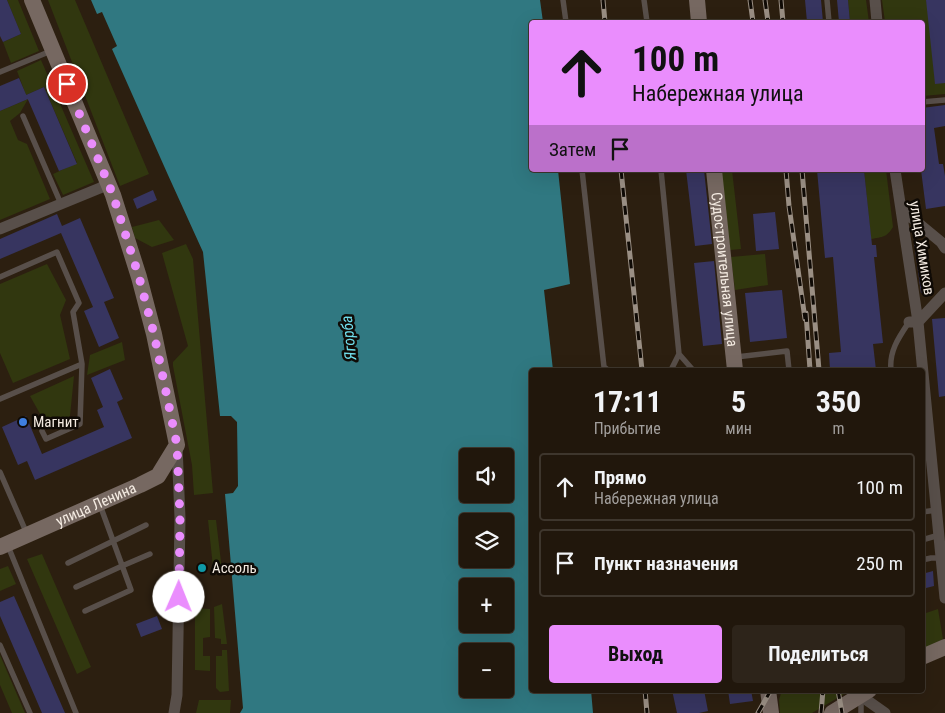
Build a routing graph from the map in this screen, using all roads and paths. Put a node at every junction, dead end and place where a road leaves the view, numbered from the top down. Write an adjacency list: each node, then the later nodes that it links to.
1 (32, 0): 12 (main road)
2 (563, 0): 7 (lane)
3 (644, 0): 8 (lane)
4 (697, 0): 9 (main road)
5 (827, 0): 10 (lane)
6 (875, 0): 11 (street)
7 (566, 20)
8 (647, 20)
9 (699, 20)
10 (829, 20)
11 (877, 20)
12 (53, 50): 13 (lane); 21 (main road)
13 (0, 72)
14 (945, 100): 15 (lane)
15 (925, 102)
16 (23, 116): 22 (lane)
17 (582, 172): 32 (lane)
18 (661, 172): 29 (lane)
19 (714, 172): 31 (main road, Судостроительная улица)
20 (895, 172): 23 (street, улица Химиков)
21 (109, 183): 22 (street); 41 (main road)
22 (61, 204): 24 (street)
23 (901, 209): 25 (street); 28 (street, улица Химиков)
24 (0, 229)
25 (944, 243)
26 (0, 277): 30 (lane)
27 (945, 293): 28 (street)
28 (913, 322): 36 (lane); 37 (street, улица Химиков)
29 (679, 354): 33 (lane); 34 (lane)
30 (82, 364): 38 (lane); 40 (lane)
31 (734, 364): 35 (lane)
32 (605, 368)
33 (672, 368)
34 (691, 368)
35 (789, 368)
36 (891, 368)
37 (919, 368)
38 (0, 399)
39 (925, 416): 44 (street, улица Химиков)
40 (42, 431)
41 (177, 445): 43 (main road, улица Ленина); 67 (street)
42 (0, 472): 47 (lane)
43 (99, 503): 47 (main road, улица Ленина); 50 (lane)
44 (937, 510): 45 (lane); 48 (street, улица Химиков)
45 (925, 512)
46 (146, 525): 50 (lane)
47 (27, 535): 51 (main road, улица Ленина)
48 (939, 535): 49 (lane); 53 (street, улица Химиков)
49 (925, 539)
50 (113, 542): 55 (lane); 56 (lane)
51 (4, 545): 66 (lane)
52 (150, 554): 56 (lane)
53 (941, 558): 54 (lane); 58 (street, улица Химиков)
54 (925, 559)
55 (68, 563)
56 (122, 566): 57 (lane); 59 (lane)
57 (76, 587)
58 (945, 598)
59 (86, 611)
60 (0, 645): 65 (lane)
61 (945, 647): 62 (main road)
62 (925, 656)
63 (768, 693): 68 (main road)
64 (865, 693): 69 (main road); 70 (lane); 71 (street)
65 (30, 713)
66 (76, 713)
67 (174, 713)
68 (771, 713)
69 (832, 713)
70 (861, 713)
71 (885, 713)

